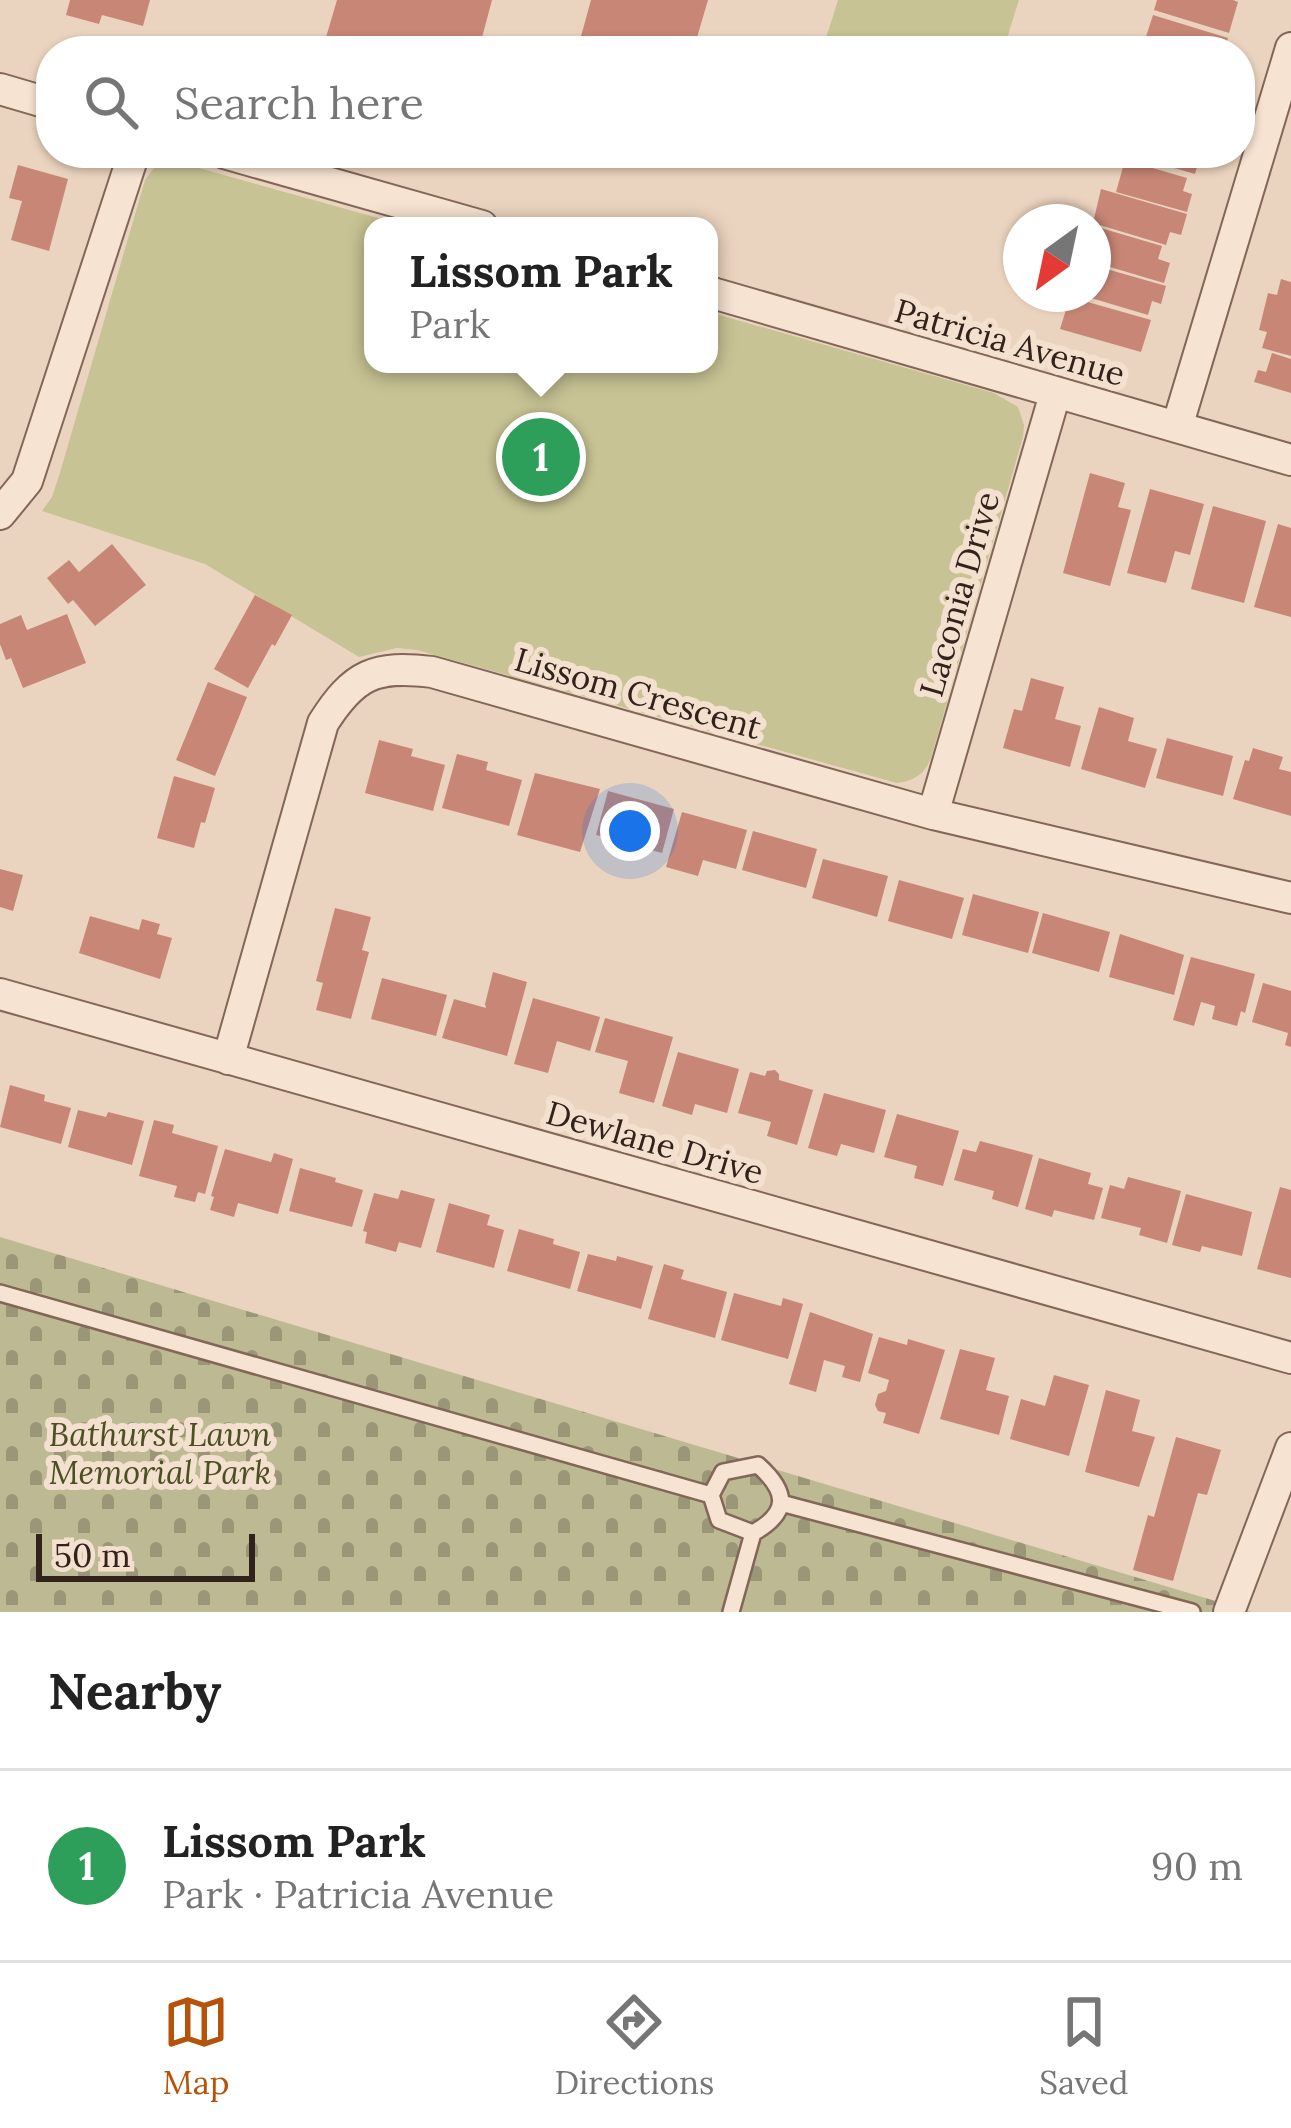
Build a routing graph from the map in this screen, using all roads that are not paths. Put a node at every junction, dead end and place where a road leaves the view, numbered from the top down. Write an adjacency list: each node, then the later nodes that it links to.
1 (1291, 48): 7 (street)
2 (0, 89): 3 (street)
3 (36, 100)
4 (129, 168): 13 (street)
5 (277, 168): 8 (street)
6 (1255, 168): 11 (street)
7 (1255, 168)
8 (450, 217)
9 (718, 295): 10 (street, Patricia Avenue)
10 (1055, 394): 11 (street, Patricia Avenue); 14 (street, Laconia Drive)
11 (1177, 427): 12 (street, Patricia Avenue)
12 (1291, 460)
13 (0, 514)
14 (933, 814): 15 (street, Lissom Crescent); 17 (street, Lissom Crescent)
15 (1291, 898)
16 (0, 994): 17 (street, Dewlane Drive)
17 (228, 1059): 19 (street, Dewlane Drive)
18 (0, 1293): 21 (lane)
19 (1291, 1358)
20 (1291, 1448): 26 (street)
21 (711, 1495): 22 (lane); 23 (lane)
22 (781, 1503): 23 (lane); 25 (lane)
23 (753, 1532): 24 (lane)
24 (731, 1612)
25 (1192, 1612)
26 (1228, 1612)

